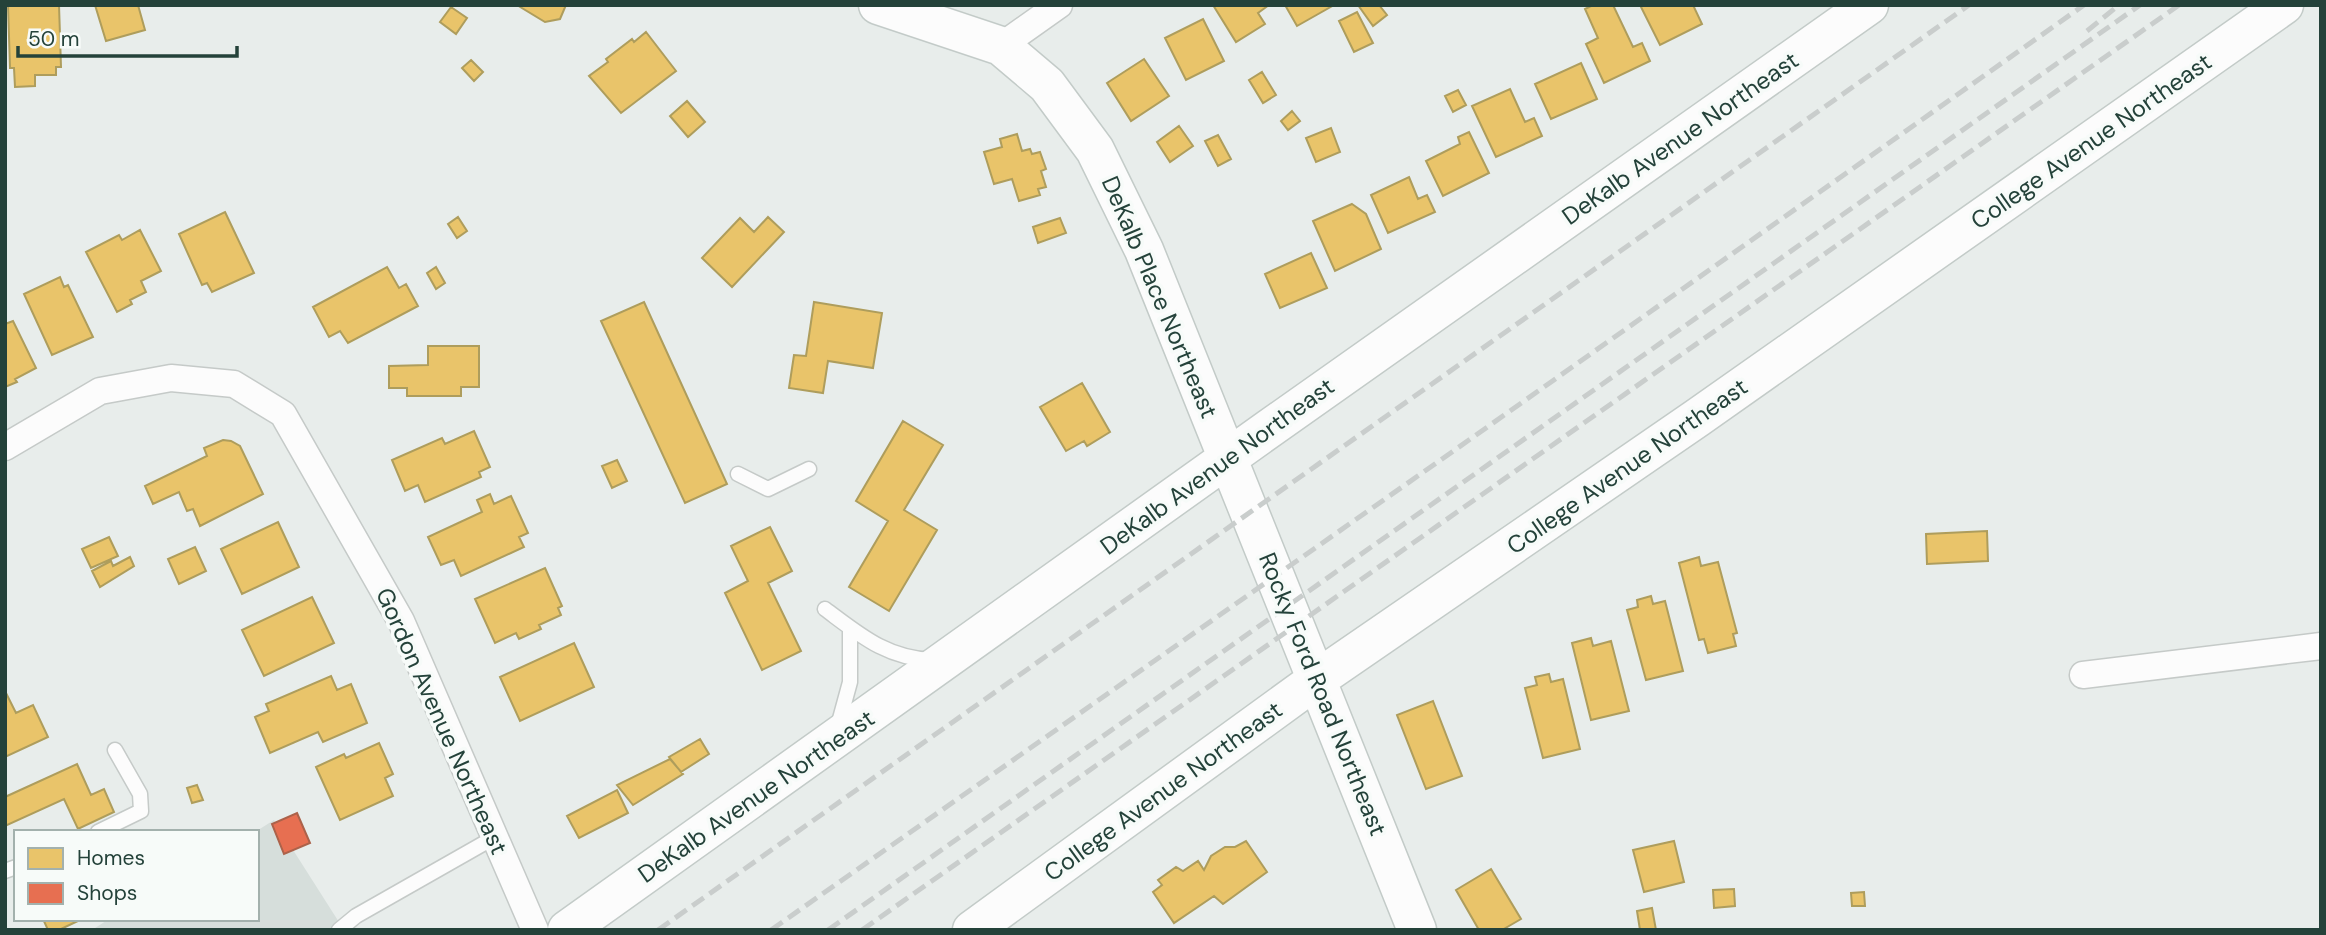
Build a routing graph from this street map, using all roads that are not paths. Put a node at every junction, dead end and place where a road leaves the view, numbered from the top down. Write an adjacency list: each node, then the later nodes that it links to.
1 (878, 5): 5 (street)
2 (1059, 5): 5 (street)
3 (1869, 5): 7 (street, DeKalb Avenue Northeast)
4 (2284, 5): 15 (street, College Avenue Northeast)
5 (1001, 46): 7 (street, DeKalb Place Northeast)
6 (5, 447): 19 (street, Gordon Avenue Northeast)
7 (1228, 458): 13 (street, DeKalb Avenue Northeast); 15 (street, Rocky Ford Road Northeast)
8 (809, 469): 9 (lane)
9 (737, 474)
10 (825, 609): 11 (lane)
11 (850, 628): 13 (lane); 16 (lane)
12 (2321, 646): 14 (street)
13 (945, 661): 16 (street, DeKalb Avenue Northeast)
14 (2083, 675)
15 (1316, 680): 23 (street, College Avenue Northeast); 24 (street, Rocky Ford Road Northeast)
16 (835, 740): 22 (street, DeKalb Avenue Northeast)
17 (115, 750): 18 (lane)
18 (102, 830)
19 (495, 837): 20 (lane); 21 (street, Gordon Avenue Northeast)
20 (339, 930)
21 (536, 930)
22 (567, 930)
23 (972, 930)
24 (1417, 930)

